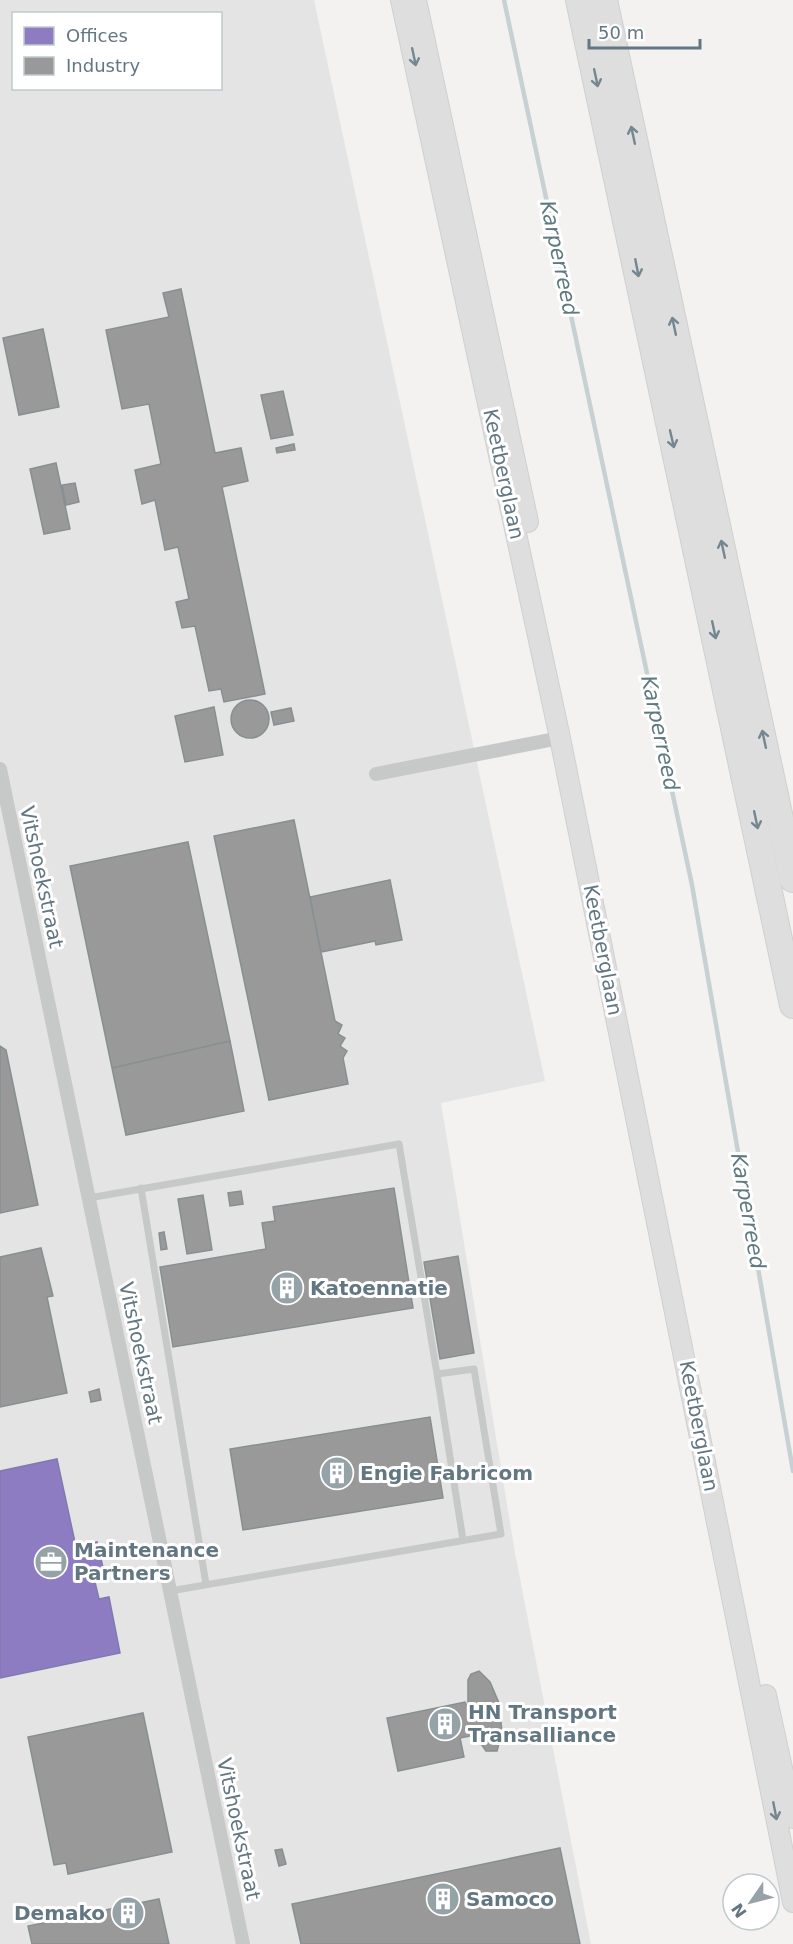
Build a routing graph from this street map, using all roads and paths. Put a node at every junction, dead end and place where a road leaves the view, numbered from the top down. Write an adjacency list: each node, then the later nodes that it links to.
1 (401, 0): 5 (main road, Keetberglaan, one-way to 5)
2 (416, 0): 16 (main road, Keetberglaan)
3 (579, 0): 9 (highway, one-way to 9)
4 (604, 0): 8 (highway, one-way to 4)
5 (560, 738): 7 (street); 17 (main road, Keetberglaan, one-way to 17)
6 (0, 770): 11 (street, Vitshoekstraat)
7 (376, 774)
8 (793, 879)
9 (793, 1005)
10 (141, 1188): 11 (lane); 12 (lane); 14 (lane)
11 (89, 1198): 15 (street, Vitshoekstraat)
12 (437, 1374): 13 (lane); 13 (lane)
13 (463, 1540): 14 (lane)
14 (206, 1584): 15 (lane)
15 (170, 1591): 18 (street, Vitshoekstraat)
16 (793, 1818)
17 (793, 1902)
18 (243, 1944)

